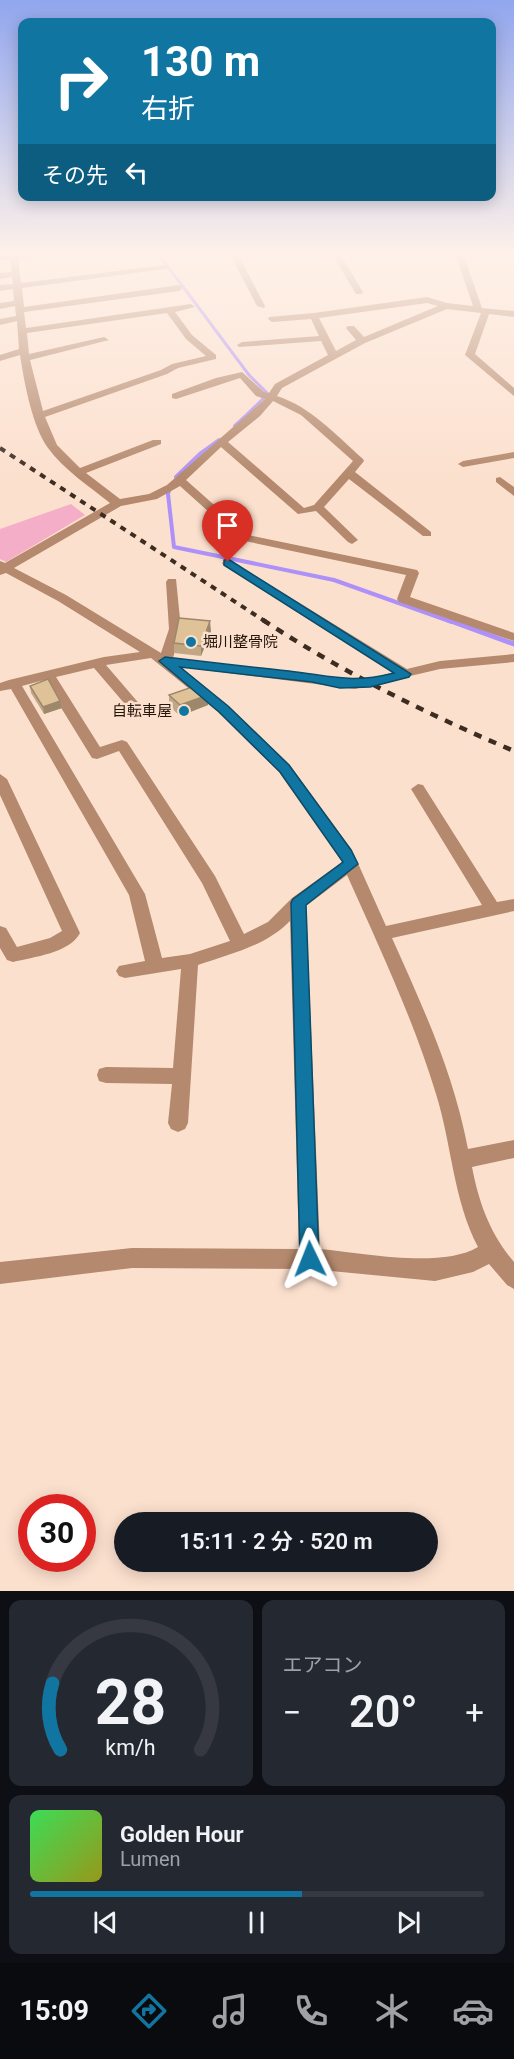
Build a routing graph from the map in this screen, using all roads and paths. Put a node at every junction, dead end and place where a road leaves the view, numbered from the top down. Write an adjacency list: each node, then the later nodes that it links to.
1 (21, 330): 11 (street)
2 (184, 330): 17 (street)
3 (320, 330): 7 (street)
4 (353, 330): 9 (street)
5 (388, 330): 9 (street)
6 (476, 330): 14 (street)
7 (324, 338): 10 (street); 12 (street)
8 (104, 340): 11 (street)
9 (362, 341): 12 (street)
10 (242, 345)
11 (24, 355): 13 (street); 17 (street)
12 (333, 356): 16 (street)
13 (0, 358)
14 (514, 393)
15 (176, 396): 16 (street)
16 (267, 397): 19 (street); 23 (street)
17 (39, 416): 22 (street)
18 (157, 442): 22 (street)
19 (223, 443): 25 (street); 28 (street)
20 (514, 454): 21 (street)
21 (463, 464)
22 (78, 472): 27 (street)
23 (349, 473): 28 (street); 29 (street)
24 (500, 480): 26 (street)
25 (172, 486): 27 (street); 34 (street)
26 (514, 493)
27 (118, 503): 32 (street)
28 (318, 507): 30 (street)
29 (427, 534)
30 (352, 540)
31 (228, 562): 38 (street)
32 (2, 568): 35 (street)
33 (172, 582): 35 (street)
34 (514, 637)
35 (159, 658): 37 (street); 38 (street); 44 (street)
36 (514, 658): 38 (street)
37 (97, 663): 39 (street); 41 (street)
38 (405, 674)
39 (48, 675): 40 (street); 50 (street)
40 (7, 685): 52 (street)
41 (135, 707)
42 (0, 779): 48 (street)
43 (418, 789): 47 (street)
44 (351, 864): 45 (street); 49 (street)
45 (298, 903): 50 (street); 60 (street)
46 (514, 905): 47 (street)
47 (493, 909): 49 (street)
48 (0, 932)
49 (381, 934): 58 (street)
50 (240, 944): 51 (street)
51 (190, 961): 52 (street); 55 (street)
52 (155, 966): 53 (street)
53 (125, 971)
54 (106, 1075): 55 (street)
55 (181, 1076): 56 (street)
56 (178, 1123)
57 (514, 1149): 58 (street)
58 (460, 1160): 59 (street)
59 (491, 1251): 60 (street); 62 (street)
60 (310, 1259): 61 (street)
61 (0, 1273)
62 (514, 1278)

